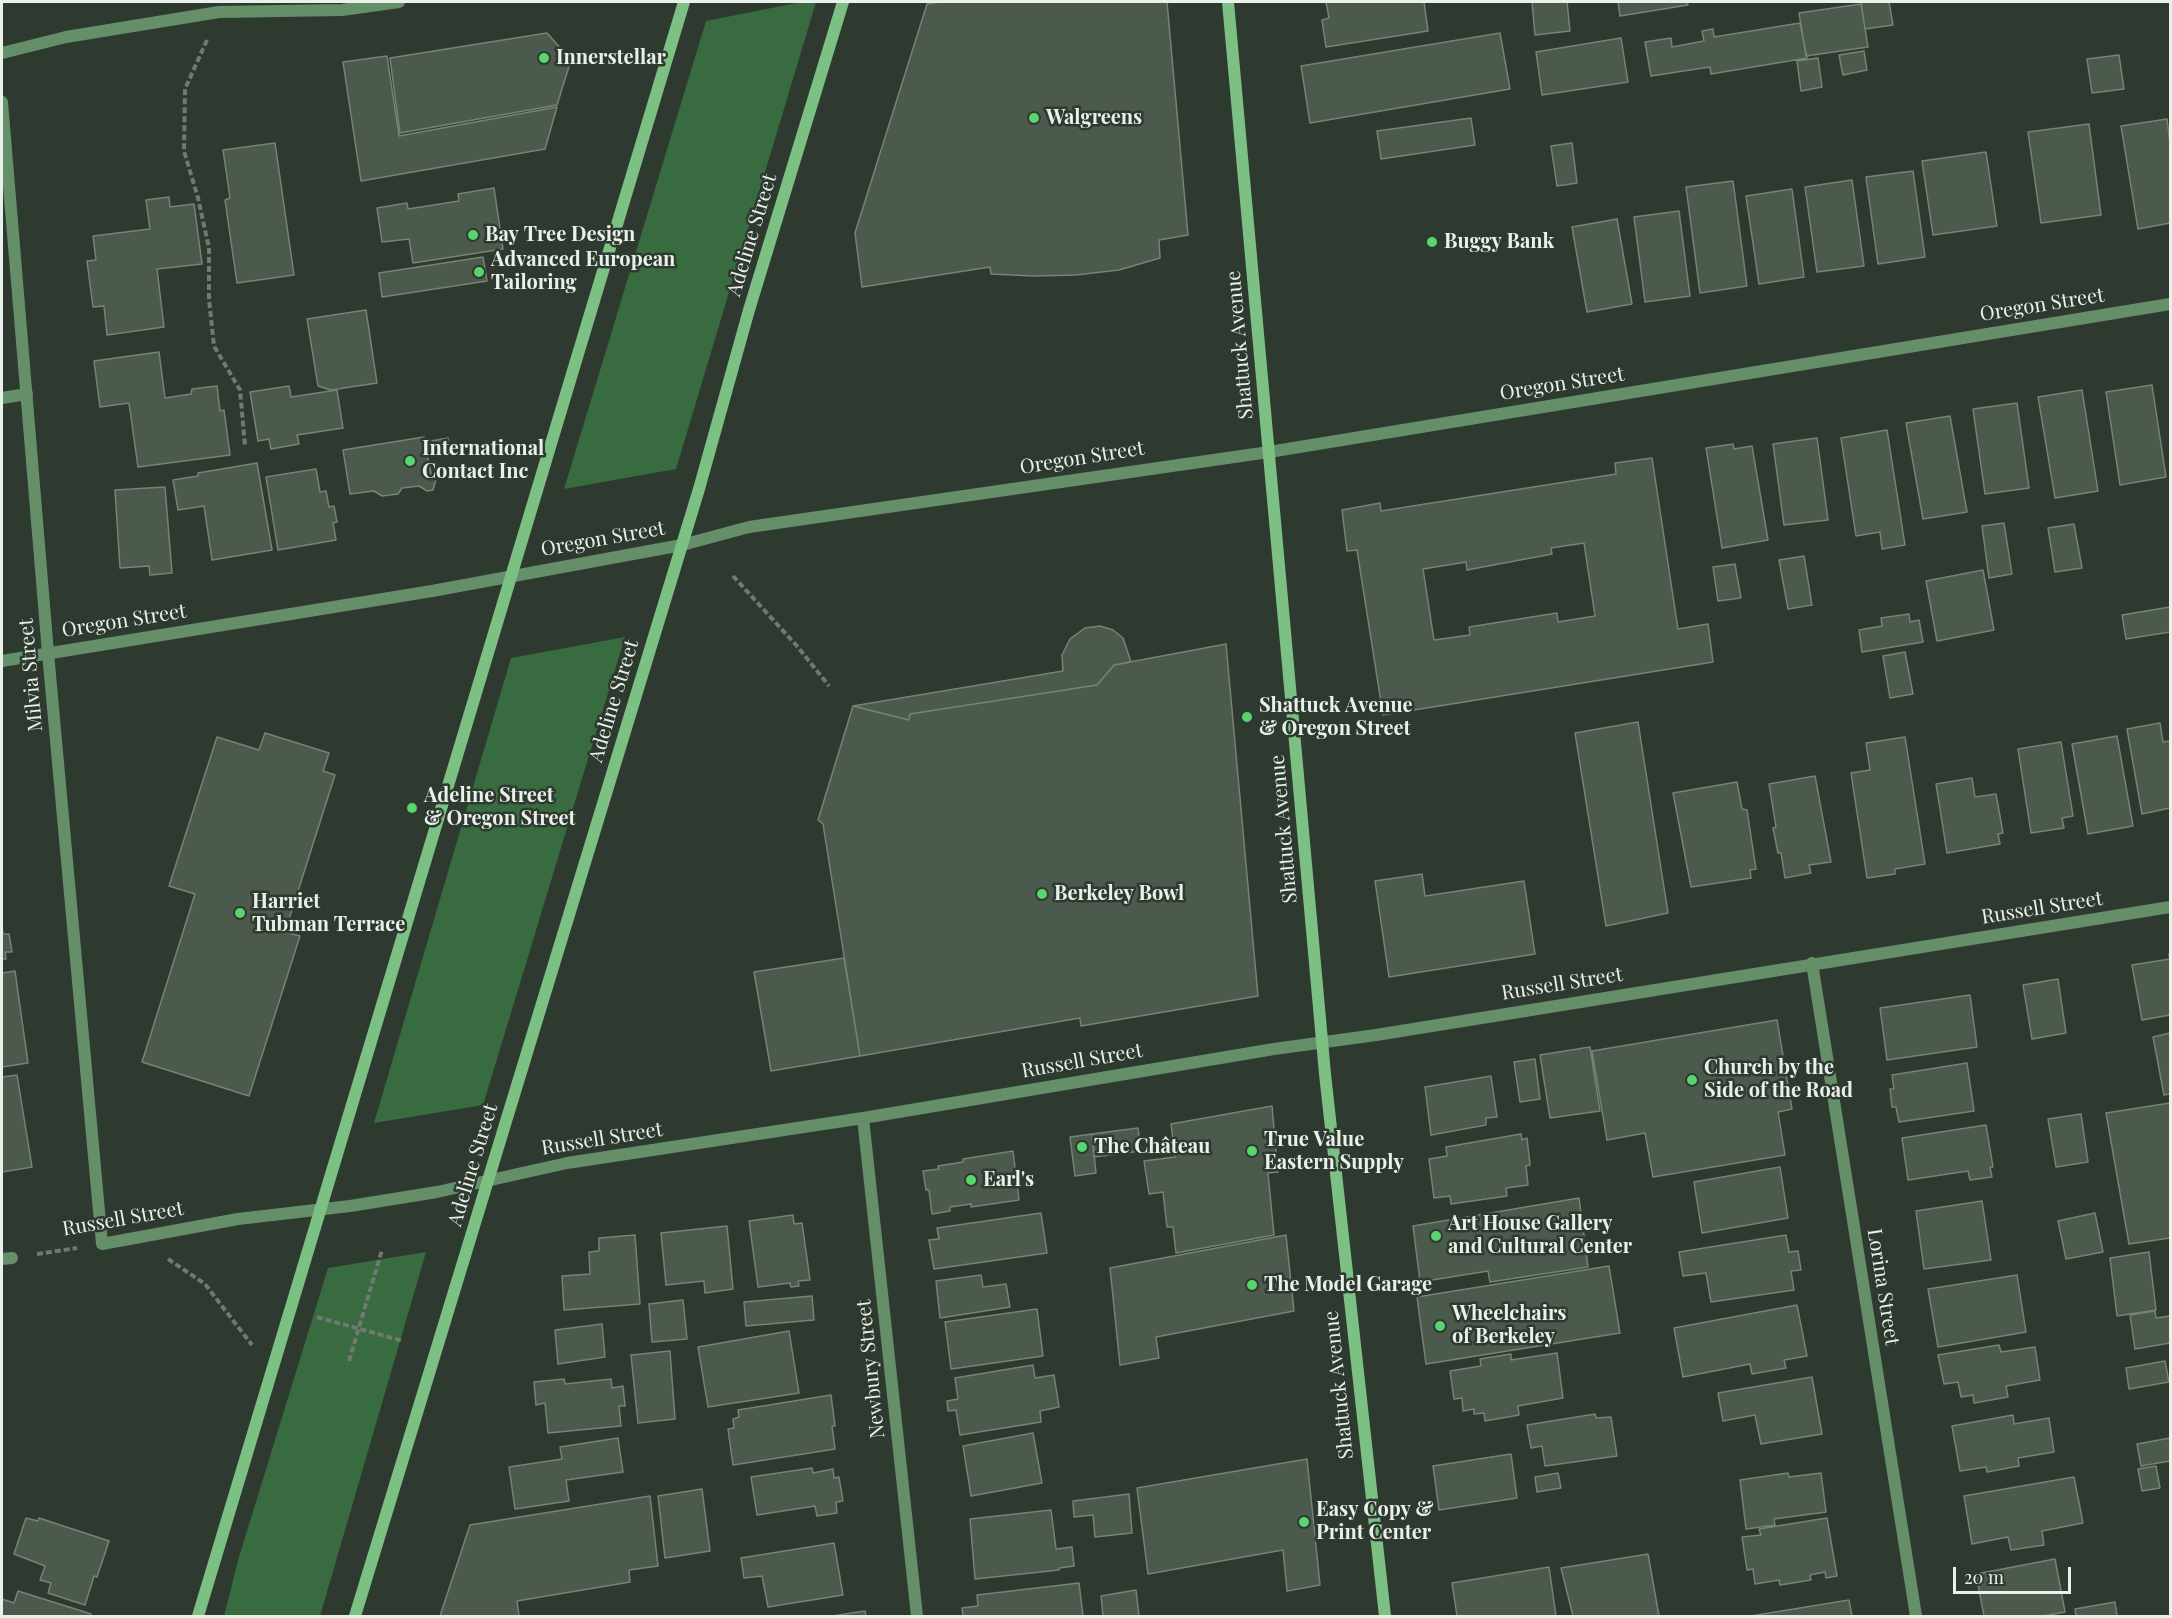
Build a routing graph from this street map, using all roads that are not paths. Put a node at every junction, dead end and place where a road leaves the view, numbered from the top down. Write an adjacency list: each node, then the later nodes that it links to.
1 (399, 2): 5 (street)
2 (684, 2): 12 (main road)
3 (843, 2): 11 (main road, Adeline Street)
4 (1228, 2): 10 (main road, Shattuck Avenue)
5 (2, 53)
6 (2, 102): 8 (street, Milvia Street)
7 (2170, 304): 10 (street, Oregon Street)
8 (27, 394): 9 (street); 13 (street, Milvia Street)
9 (2, 398)
10 (1269, 452): 11 (street, Oregon Street); 17 (main road, Shattuck Avenue)
11 (682, 545): 12 (street, Oregon Street); 19 (main road, Adeline Street)
12 (513, 575): 13 (street, Oregon Street); 20 (main road)
13 (48, 653): 14 (street, Oregon Street); 21 (street, Milvia Street)
14 (2, 661)
15 (2170, 908): 16 (street, Russell Street)
16 (1812, 963): 17 (street, Russell Street); 26 (street, Lorina Street)
17 (1323, 1042): 18 (street, Russell Street); 25 (main road, Shattuck Avenue)
18 (863, 1118): 19 (street, Russell Street); 24 (street, Newbury Street)
19 (489, 1180): 20 (street, Russell Street); 23 (main road, Adeline Street)
20 (320, 1209): 21 (street, Russell Street); 22 (main road)
21 (102, 1244)
22 (198, 1617)
23 (355, 1617)
24 (917, 1617)
25 (1385, 1617)
26 (1916, 1617)

